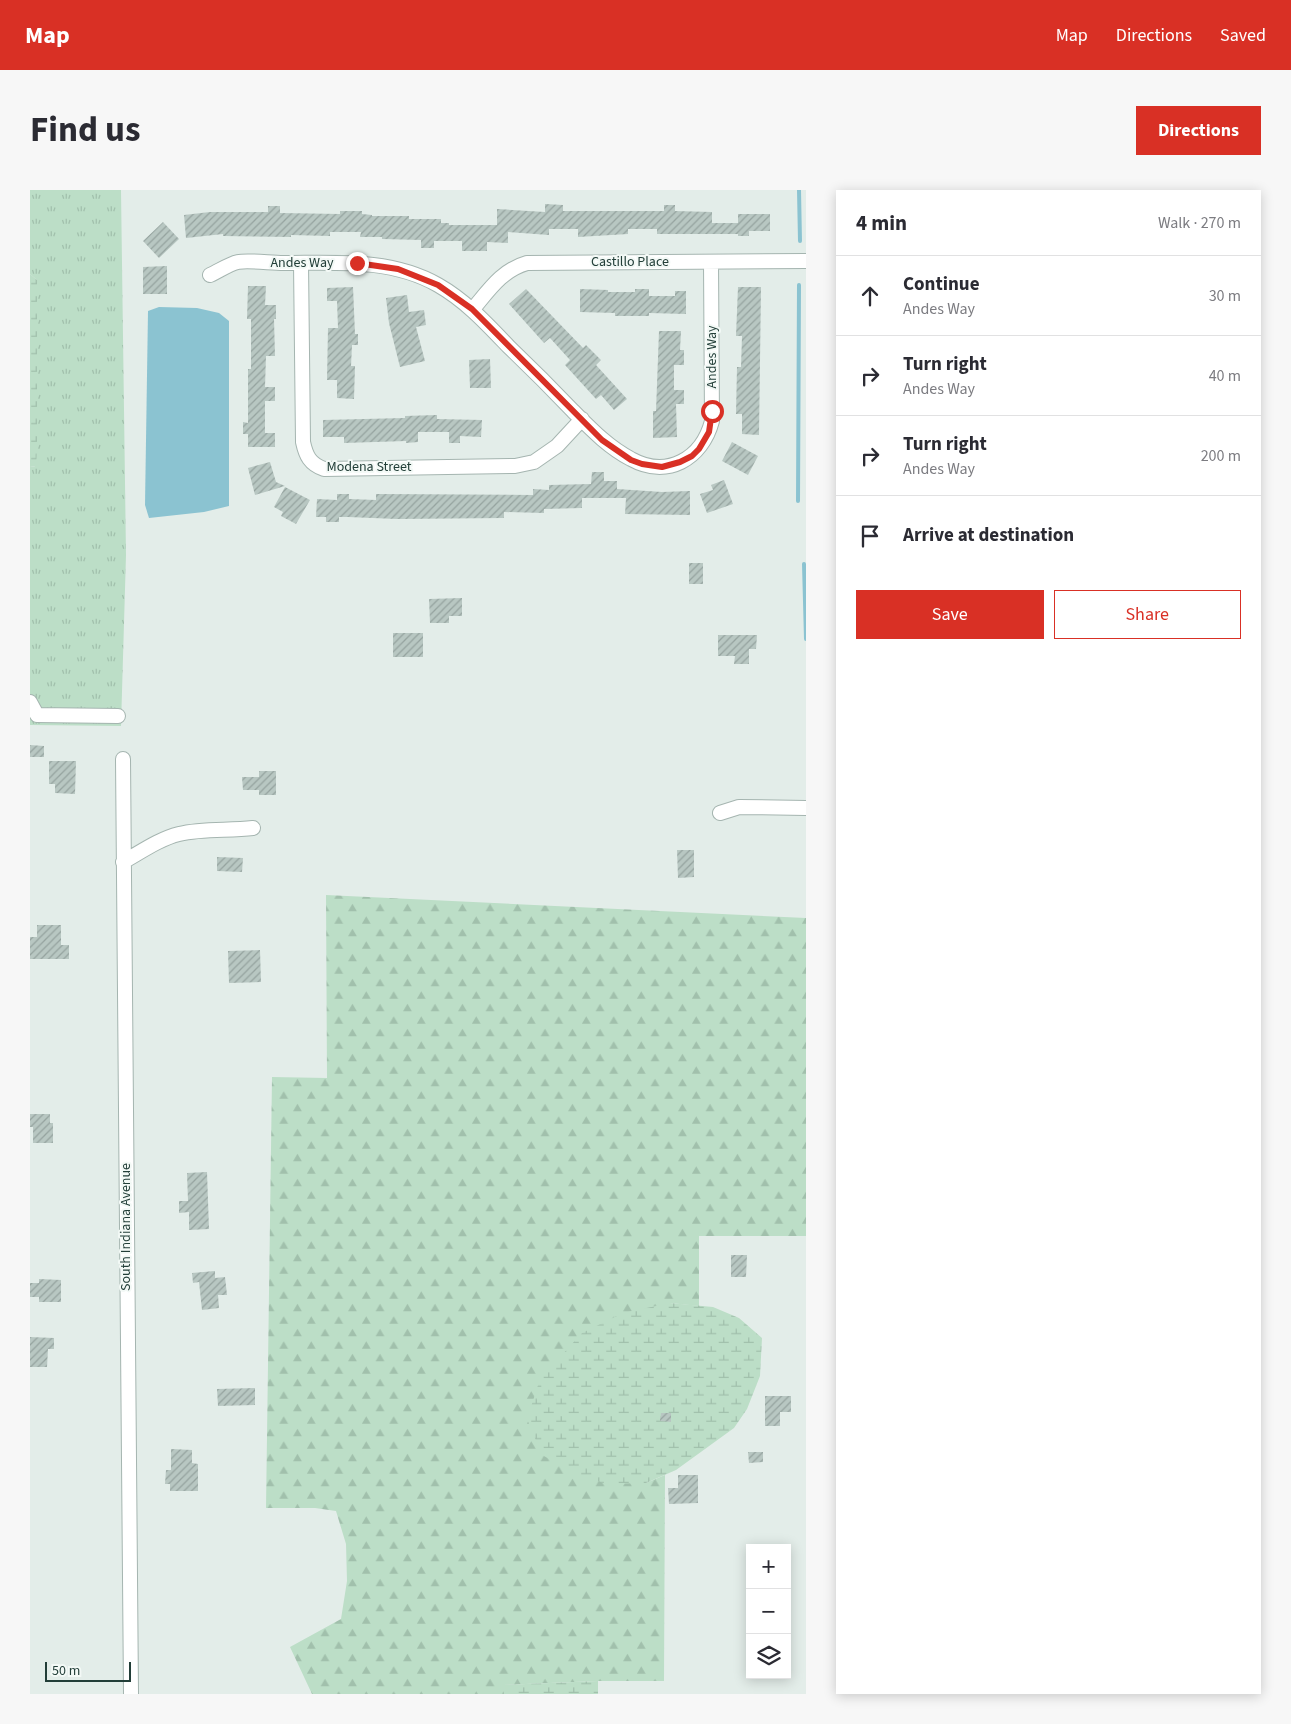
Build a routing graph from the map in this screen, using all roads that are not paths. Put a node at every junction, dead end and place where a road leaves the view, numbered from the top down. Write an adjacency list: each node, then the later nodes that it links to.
1 (806, 261): 2 (street, Castillo Place)
2 (711, 262): 5 (street, Castillo Place); 6 (street, Andes Way)
3 (301, 263): 4 (street, Andes Way); 5 (street, Andes Way); 6 (street, Modena Street)
4 (210, 275)
5 (472, 309): 6 (street, Andes Way)
6 (582, 419)
7 (30, 702): 8 (street)
8 (118, 716)
9 (122, 759): 13 (street, South Indiana Avenue)
10 (806, 808): 11 (street)
11 (720, 812)
12 (253, 828): 13 (street)
13 (123, 862): 14 (street, South Indiana Avenue)
14 (131, 1694)

